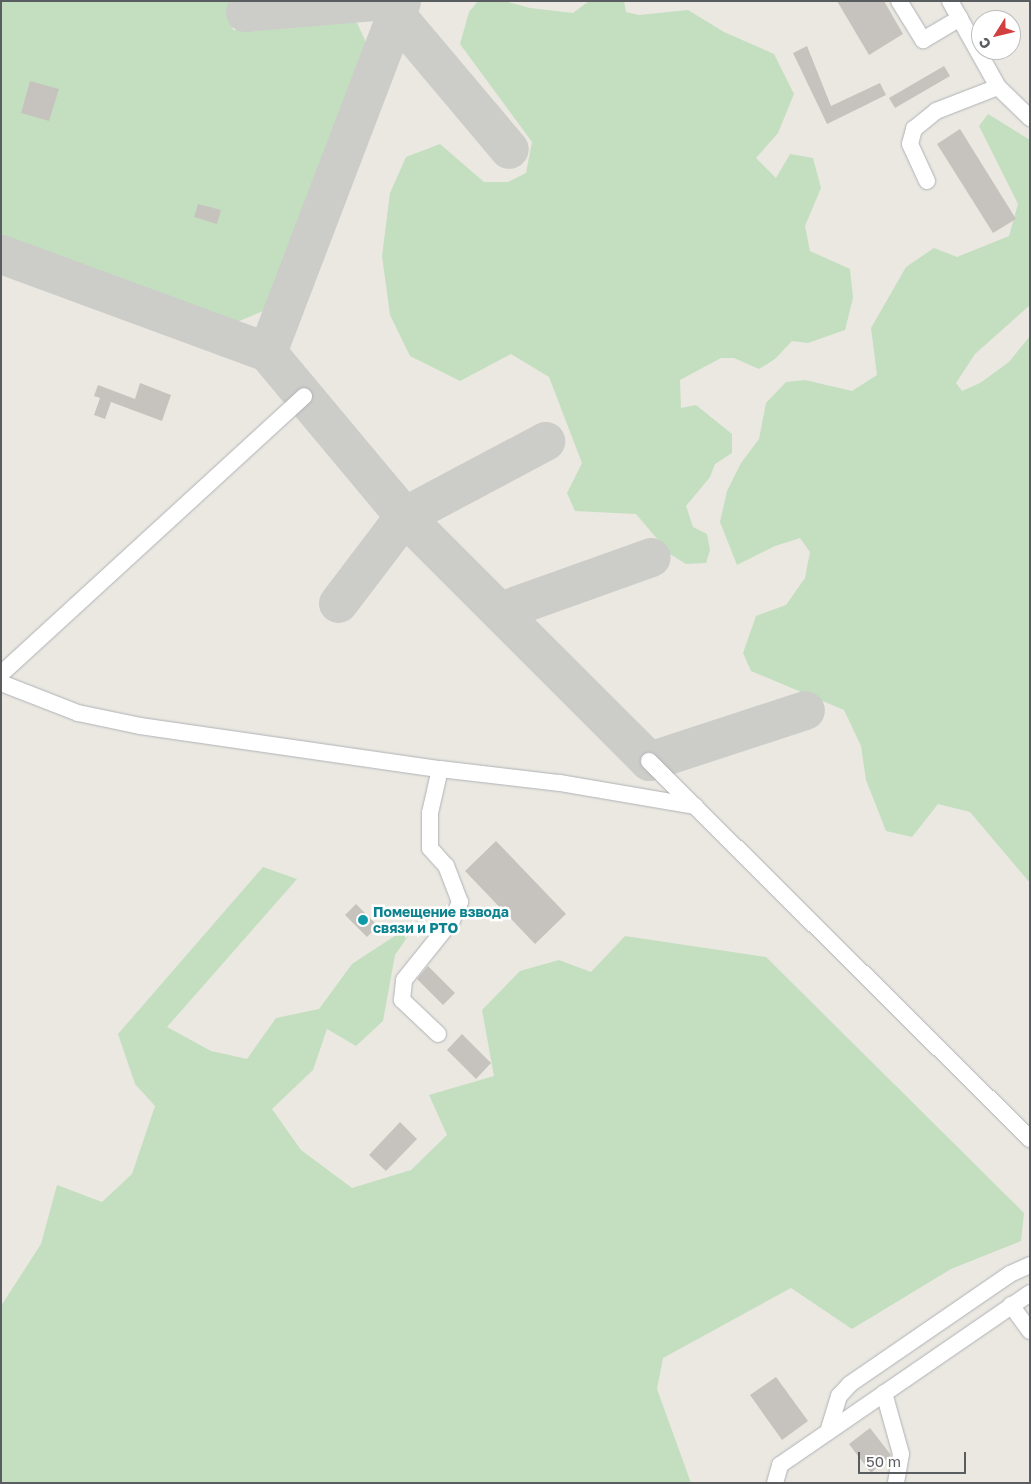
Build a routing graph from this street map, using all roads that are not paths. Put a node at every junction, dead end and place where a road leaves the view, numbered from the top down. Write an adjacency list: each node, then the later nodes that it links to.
1 (900, 1): 3 (street)
2 (950, 1): 3 (street)
3 (960, 18): 4 (street)
4 (998, 87): 5 (street); 6 (street)
5 (1030, 118)
6 (927, 181)
7 (304, 396): 8 (street)
8 (1, 674)
9 (1, 683): 11 (street)
10 (649, 760): 12 (street)
11 (440, 769): 12 (street); 13 (street)
12 (695, 806): 14 (street)
13 (438, 1034)
14 (1030, 1139)
15 (1030, 1265): 20 (street)
16 (1030, 1292): 17 (street)
17 (1012, 1305): 18 (street); 19 (street)
18 (1030, 1331)
19 (884, 1393): 20 (street); 22 (street)
20 (828, 1432): 21 (street)
21 (775, 1483)
22 (896, 1483)

